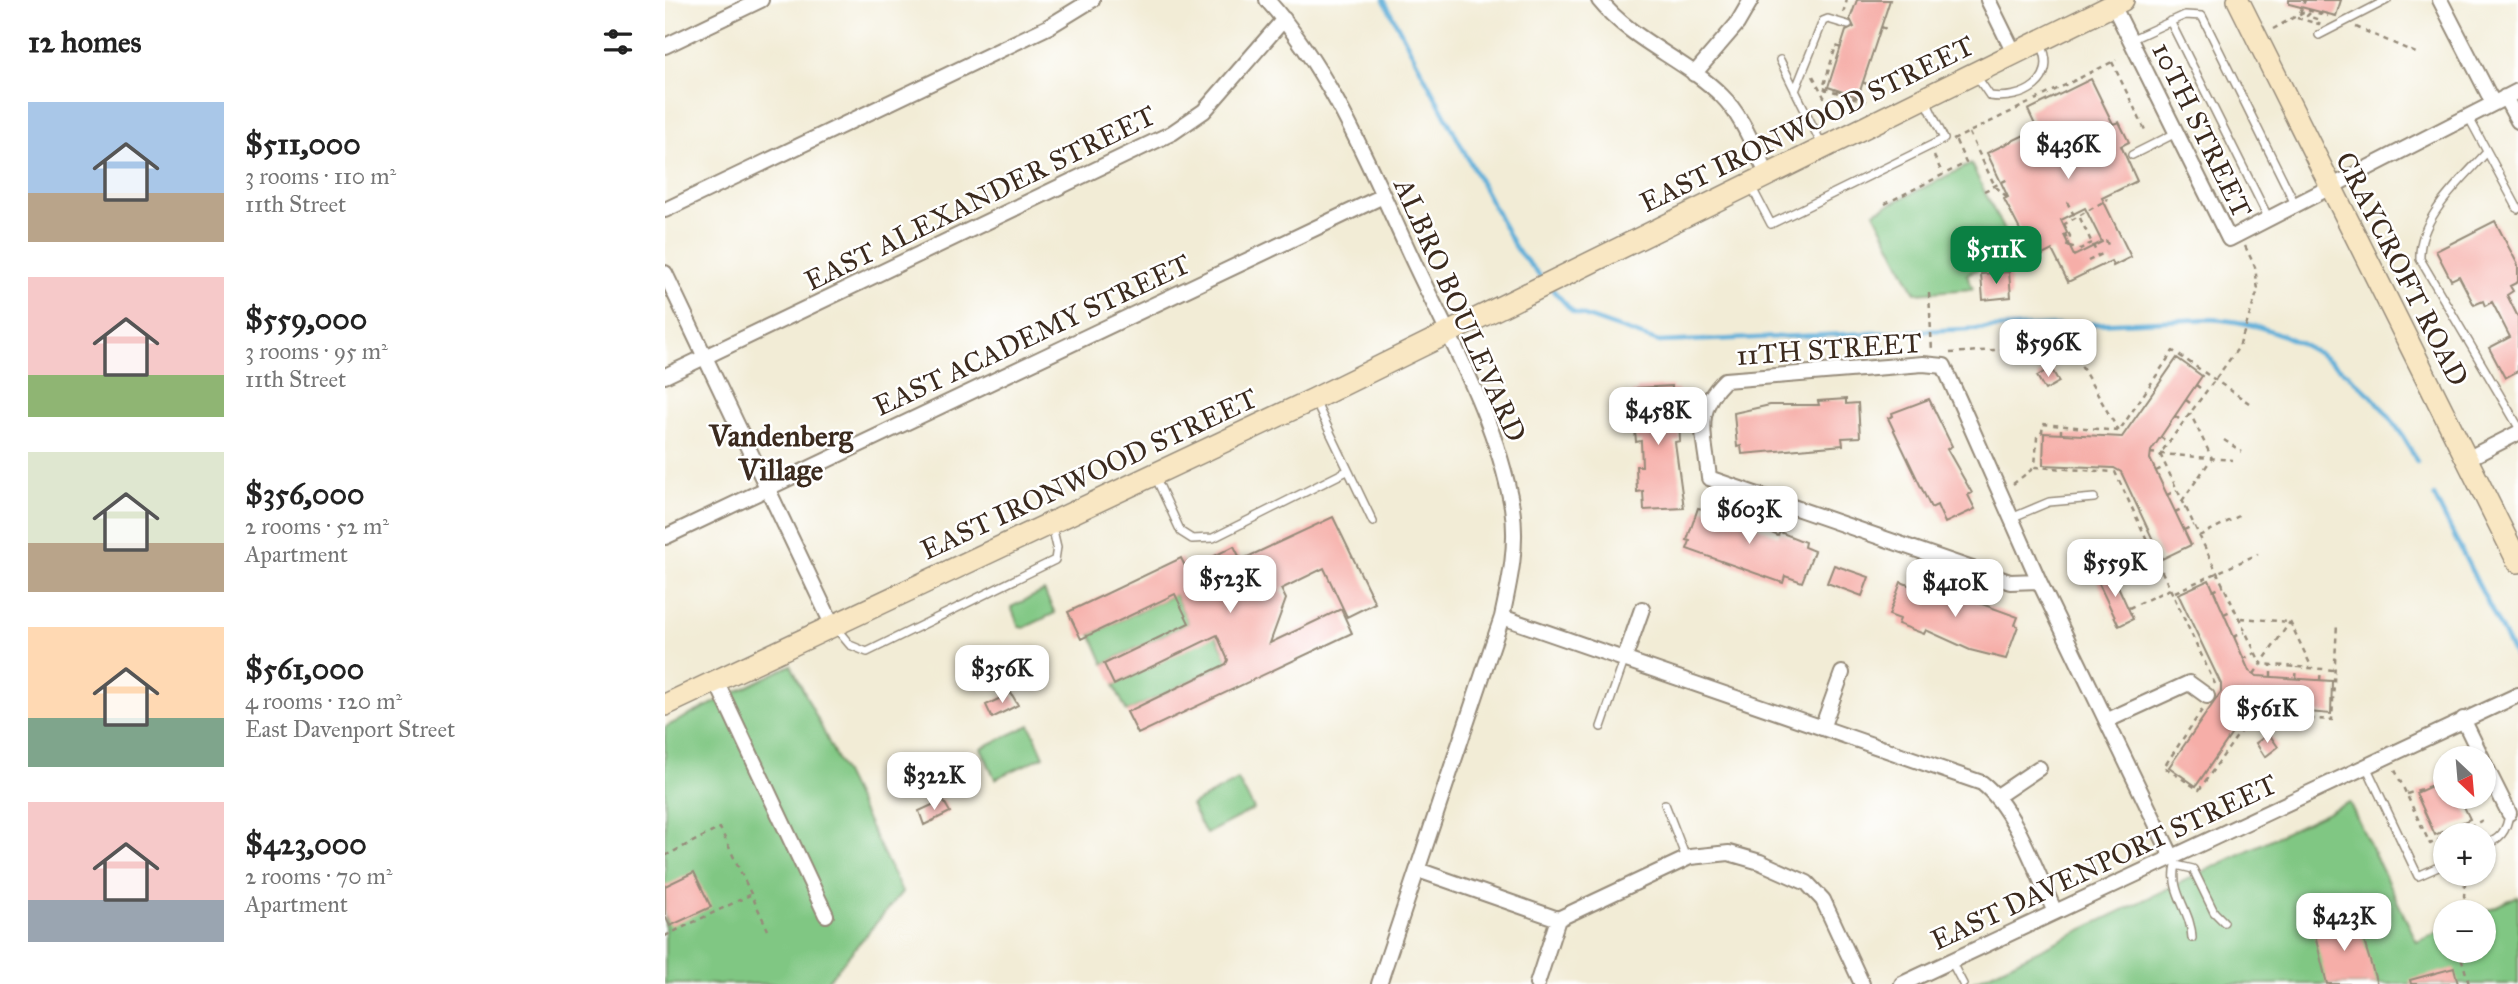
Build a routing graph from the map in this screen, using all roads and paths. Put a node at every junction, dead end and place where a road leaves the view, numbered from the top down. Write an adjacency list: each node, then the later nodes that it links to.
1 (761, 0): 26 (street)
2 (1092, 0): 68 (street)
3 (1267, 0): 16 (street, ALBRO BOULEVARD)
4 (1599, 0): 34 (street)
5 (1751, 0): 34 (street)
6 (1987, 0): 28 (street)
7 (2238, 0): 58 (street, CRAYCROFT ROAD)
8 (2305, 0): 12 (path)
9 (2387, 0): 23 (lane)
10 (2440, 0): 40 (street)
11 (2118, 2): 24 (street, EAST IRONWOOD STREET); 25 (street, 10TH STREET)
12 (2300, 13): 13 (path); 14 (path)
13 (2329, 16): 14 (path); 15 (path)
14 (2297, 18): 22 (path)
15 (2334, 18)
16 (1284, 19): 60 (street, ALBRO BOULEVARD); 84 (street, EAST ALEXANDER STREET)
17 (2170, 21): 25 (lane); 66 (lane); 71 (lane)
18 (1848, 25): 31 (lane)
19 (2353, 26): 29 (path)
20 (1881, 27): 21 (path)
21 (1890, 30)
22 (2271, 30)
23 (2319, 35)
24 (2040, 40): 28 (street, EAST IRONWOOD STREET); 33 (lane)
25 (2130, 40): 45 (street, 10TH STREET)
26 (665, 46)
27 (1841, 48): 37 (path)
28 (2014, 53): 33 (street, EAST IRONWOOD STREET)
29 (2418, 54)
30 (1780, 60): 38 (lane)
31 (1806, 62): 37 (path); 38 (lane)
32 (2112, 62): 46 (path)
33 (1975, 73): 39 (street, EAST IRONWOOD STREET)
34 (1694, 74): 56 (street)
35 (1862, 82): 36 (path)
36 (1872, 86)
37 (1826, 89): 41 (path)
38 (1795, 91): 49 (lane)
39 (1925, 97): 48 (lane); 49 (street, EAST IRONWOOD STREET)
40 (2505, 97): 42 (street); 43 (street)
41 (1867, 102)
42 (2468, 116): 50 (lane); 58 (street)
43 (2518, 121)
44 (1969, 133): 53 (path)
45 (2177, 133): 51 (lane); 73 (street, 10TH STREET)
46 (2147, 134)
47 (1955, 139): 54 (path)
48 (1929, 146): 54 (path); 56 (lane)
49 (1823, 148): 56 (street, EAST IRONWOOD STREET)
50 (2486, 153): 67 (lane); 103 (lane)
51 (2131, 155)
52 (1994, 168): 53 (path)
53 (1987, 171): 57 (path)
54 (1943, 175): 64 (path)
55 (2010, 178): 57 (path)
56 (1759, 179): 83 (street, EAST IRONWOOD STREET)
57 (1995, 186): 59 (path); 61 (path)
58 (2330, 189): 66 (street); 118 (street, CRAYCROFT ROAD)
59 (1984, 191)
60 (1383, 196): 83 (street, ALBRO BOULEVARD); 127 (street, EAST ACADEMY STREET)
61 (2007, 197)
62 (2108, 199): 65 (path)
63 (2067, 202): 70 (path)
64 (1885, 204)
65 (2095, 205): 69 (path); 70 (path)
66 (2296, 206): 71 (street)
67 (2518, 209)
68 (665, 210)
69 (2098, 212)
70 (2078, 218): 75 (path); 76 (path)
71 (2269, 220): 73 (street)
72 (2065, 234): 76 (path)
73 (2234, 237): 87 (path)
74 (2106, 240): 77 (path)
75 (2092, 243): 76 (path); 79 (path)
76 (2068, 244)
77 (2108, 245)
78 (2106, 252): 79 (path)
79 (2098, 256): 80 (path)
80 (2088, 261)
81 (665, 273): 84 (street)
82 (1929, 293): 106 (path)
83 (1447, 332): 93 (street, EAST IRONWOOD STREET); 161 (street, ALBRO BOULEVARD)
84 (705, 357): 85 (street, EAST ALEXANDER STREET); 127 (street)
85 (665, 376)
86 (2155, 378): 87 (path); 88 (path); 91 (path)
87 (2213, 379): 90 (path); 95 (path)
88 (2160, 382)
89 (2196, 385): 90 (path)
90 (2204, 391): 96 (path)
91 (2144, 394): 92 (path); 99 (path)
92 (2149, 398)
93 (1314, 399): 122 (lane); 124 (street, EAST IRONWOOD STREET)
94 (2186, 400): 96 (path)
95 (2249, 403)
96 (2194, 406): 97 (path)
97 (2189, 412): 101 (path); 117 (path)
98 (2175, 416): 101 (path)
99 (2129, 417): 100 (path); 106 (path)
100 (2133, 420)
101 (2183, 422): 113 (path)
102 (2061, 426): 104 (path); 108 (path); 121 (path)
103 (2518, 426)
104 (2086, 428): 105 (path); 109 (path)
105 (2106, 430): 106 (path); 110 (path)
106 (2120, 433)
107 (2518, 433): 118 (street)
108 (2061, 434)
109 (2086, 435)
110 (2106, 436)
111 (2160, 437): 113 (path)
112 (2224, 440): 114 (path)
113 (2168, 442): 116 (path)
114 (2242, 452)
115 (2150, 453): 116 (path)
116 (2160, 454): 117 (path); 120 (path)
117 (2212, 458): 119 (path); 132 (path)
118 (2467, 459): 147 (street, CRAYCROFT ROAD)
119 (2233, 460)
120 (2166, 466): 123 (path); 128 (path)
121 (2035, 467): 126 (path); 129 (path)
122 (1347, 471): 124 (lane); 139 (lane)
123 (2156, 471)
124 (1154, 475): 140 (street, EAST IRONWOOD STREET)
125 (2127, 484): 126 (path)
126 (2122, 486): 135 (path)
127 (768, 487): 146 (street, EAST ACADEMY STREET); 165 (street)
128 (2177, 490): 130 (path); 132 (path)
129 (2001, 494): 138 (street, 11TH STREET); 153 (street, 11TH STREET)
130 (2167, 495)
131 (2094, 498): 138 (lane)
132 (2182, 500): 133 (path)
133 (2186, 507): 136 (path); 141 (path)
134 (2138, 508): 135 (path)
135 (2133, 510): 143 (path)
136 (2175, 512)
137 (2239, 516): 145 (path)
138 (2011, 518): 153 (street, 11TH STREET)
139 (1373, 522)
140 (1051, 523): 165 (street, EAST IRONWOOD STREET); 165 (lane)
141 (2194, 525): 144 (path); 145 (path)
142 (2147, 526): 143 (path)
143 (2141, 529): 149 (path)
144 (2184, 530)
145 (2199, 536): 152 (path)
146 (665, 537)
147 (2513, 537): 151 (street, CRAYCROFT ROAD)
148 (2155, 544): 149 (path)
149 (2150, 547): 155 (path)
150 (2257, 554): 152 (path)
151 (2518, 562)
152 (2217, 573): 154 (path); 155 (path)
153 (2039, 581): 197 (street, 11TH STREET)
154 (2224, 586): 156 (path); 159 (path)
155 (2173, 590): 157 (path); 179 (path)
156 (2213, 591)
157 (2129, 608)
158 (1642, 609): 170 (street)
159 (2234, 609): 160 (path); 162 (path)
160 (2224, 614)
161 (1502, 617): 170 (street); 222 (street, ALBRO BOULEVARD)
162 (2239, 618): 163 (path); 166 (path)
163 (2290, 622): 171 (path); 174 (path)
164 (2337, 623): 195 (path)
165 (832, 624): 184 (street, EAST IRONWOOD STREET)
166 (2245, 632): 167 (path); 168 (path)
167 (2234, 637)
168 (2255, 653): 169 (path); 171 (path)
169 (2243, 659)
170 (1625, 660): 198 (lane); 199 (street)
171 (2261, 664): 172 (path); 180 (path)
172 (2271, 665): 173 (path); 181 (path)
173 (2297, 667): 174 (path); 182 (path)
174 (2312, 668): 175 (path)
175 (2321, 669): 176 (path); 183 (path)
176 (2334, 670)
177 (2215, 672): 179 (path)
178 (1842, 673): 199 (street)
179 (2210, 674): 186 (path)
180 (2254, 674)
181 (2271, 677)
182 (2296, 678)
183 (2320, 680)
184 (716, 681): 187 (street, EAST IRONWOOD STREET); 225 (street)
185 (2518, 695): 196 (street, EAST DAVENPORT STREET)
186 (2210, 696): 189 (path); 197 (street)
187 (665, 705)
188 (2269, 709): 193 (path)
189 (2202, 711): 191 (path); 205 (path)
190 (2293, 711): 194 (path)
191 (2206, 713)
192 (2321, 713): 195 (path)
193 (2269, 716): 194 (path); 201 (path)
194 (2292, 717): 195 (path)
195 (2320, 719)
196 (2463, 719): 202 (street); 204 (street, EAST DAVENPORT STREET)
197 (2108, 720): 220 (street, 11TH STREET)
198 (1601, 727)
199 (1822, 728): 211 (street)
200 (2234, 731): 201 (path)
201 (2239, 734): 205 (path)
202 (2476, 746)
203 (2219, 752): 205 (path)
204 (2388, 754): 206 (street, EAST DAVENPORT STREET); 210 (path)
205 (2224, 755)
206 (2365, 765): 220 (street, EAST DAVENPORT STREET); 221 (lane)
207 (2039, 768): 211 (street)
208 (2433, 785): 210 (path)
209 (2496, 786): 213 (street)
210 (2407, 795): 217 (path)
211 (1996, 797): 224 (street)
212 (1665, 804): 219 (lane)
213 (2509, 813): 216 (lane)
214 (2483, 820): 215 (path)
215 (2477, 823)
216 (2496, 841)
217 (2433, 843)
218 (665, 856): 223 (path)
219 (1686, 858): 226 (street); 235 (street)
220 (2174, 861): 224 (street, EAST DAVENPORT STREET); 227 (lane); 230 (lane)
221 (2433, 869)
222 (1418, 870): 226 (street); 233 (street, ALBRO BOULEVARD)
223 (751, 894): 228 (path); 229 (path)
224 (2055, 912): 231 (street, EAST DAVENPORT STREET)
225 (826, 915)
226 (1558, 919): 234 (street)
227 (2224, 922)
228 (768, 930)
229 (665, 936)
230 (2192, 938)
231 (1951, 961): 236 (street, EAST DAVENPORT STREET); 237 (lane)
232 (2463, 963): 238 (path)
233 (1379, 984)
234 (1537, 984)
235 (1862, 984)
236 (1902, 984)
237 (1963, 984)
238 (2469, 984)

